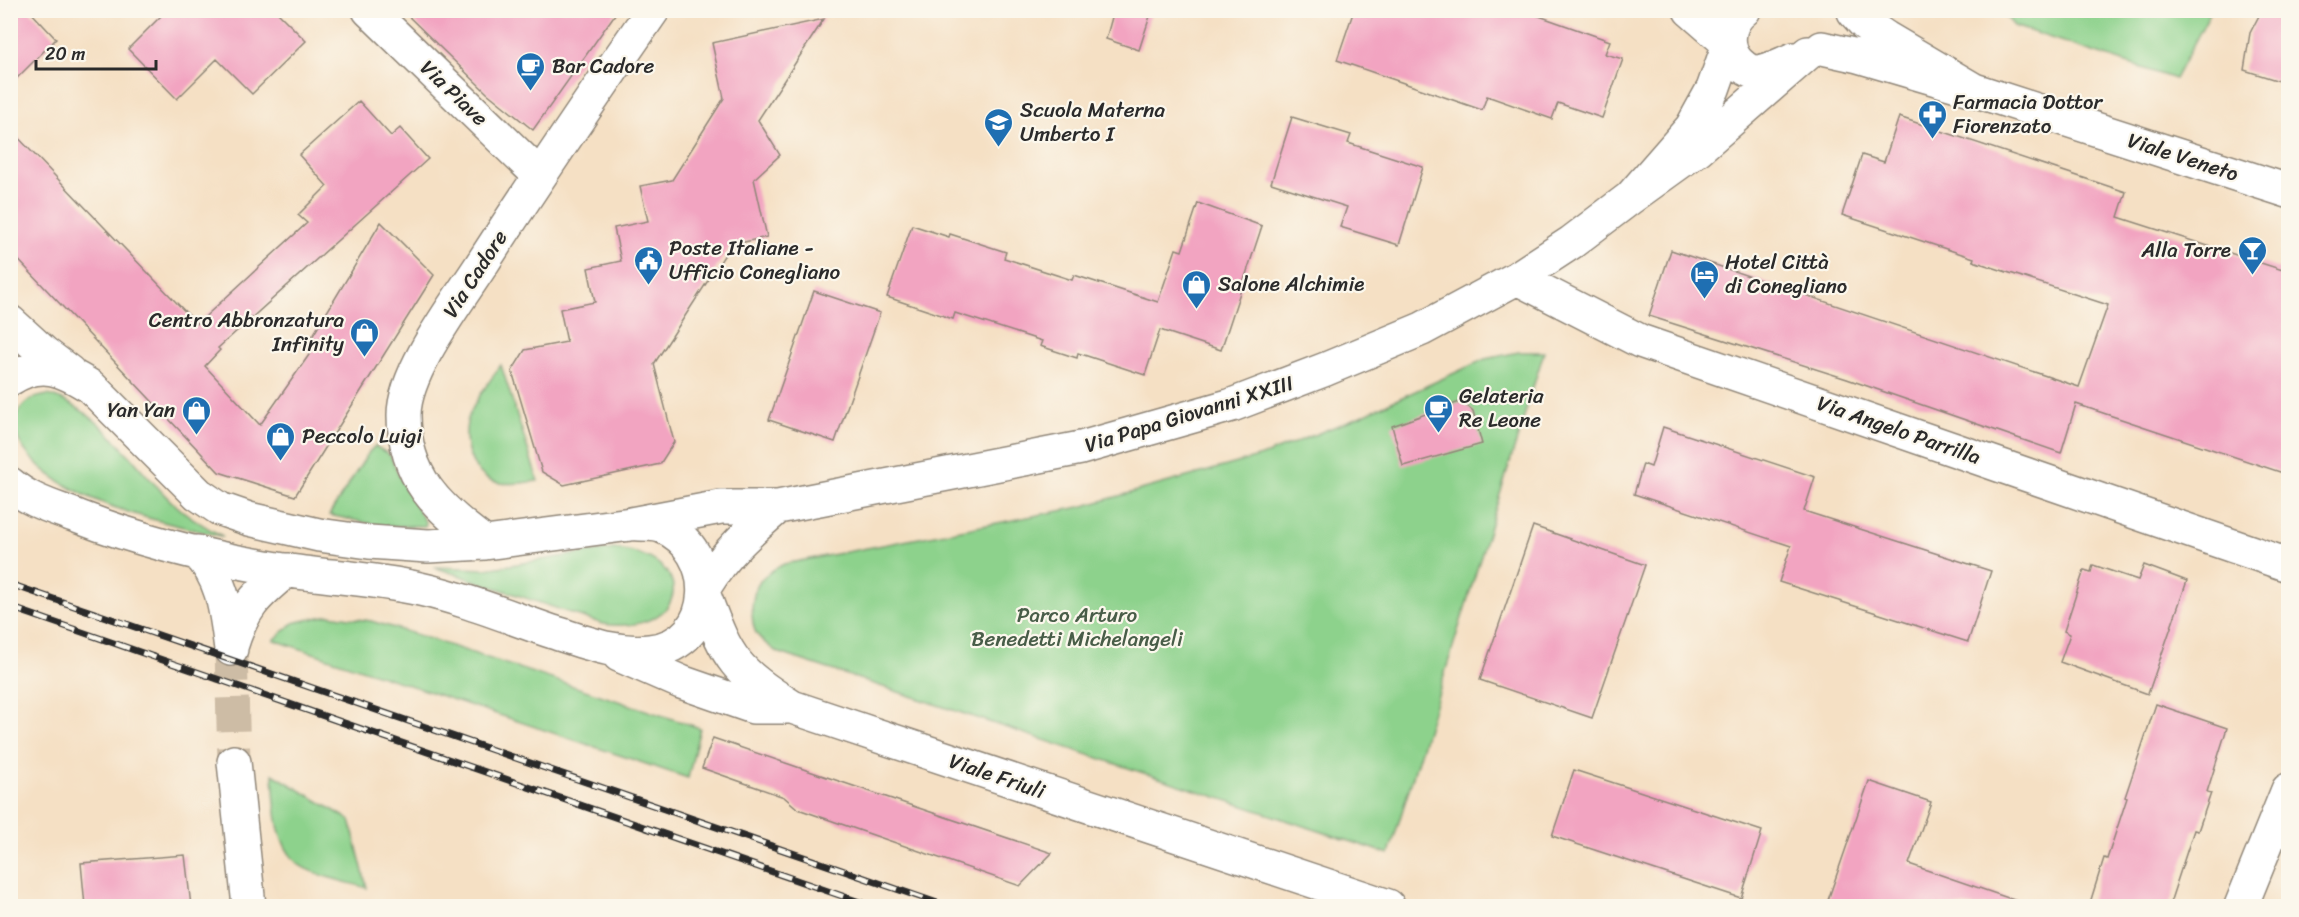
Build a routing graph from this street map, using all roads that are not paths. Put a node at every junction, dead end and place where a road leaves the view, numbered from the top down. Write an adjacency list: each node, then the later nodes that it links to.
1 (369, 10): 9 (street, Via Piave)
2 (653, 10): 9 (street, Via Cadore)
3 (1690, 10): 6 (street)
4 (1744, 10): 6 (street, Via Papa Giovanni XXIII)
5 (1854, 11): 7 (street); 8 (street)
6 (1729, 44): 7 (street); 11 (street, Via Papa Giovanni XXIII)
7 (1815, 51): 8 (street); 11 (street, Via Papa Giovanni XXIII)
8 (1974, 90): 10 (street, Viale Veneto)
9 (539, 175): 19 (street, Via Cadore)
10 (2289, 191)
11 (1630, 198): 12 (street, Via Papa Giovanni XXIII)
12 (1516, 278): 17 (street, Via Papa Giovanni XXIII); 21 (street, Via Angelo Parrilla)
13 (10, 322): 14 (street)
14 (75, 377): 15 (street); 19 (street)
15 (10, 379)
16 (19, 492): 20 (street)
17 (778, 507): 18 (street, Via Papa Giovanni XXIII); 23 (street)
18 (631, 524): 19 (street); 23 (street)
19 (485, 543)
20 (197, 552): 22 (street); 22 (street)
21 (2289, 565)
22 (287, 570): 24 (street)
23 (705, 592): 24 (street); 25 (street)
24 (607, 650): 25 (street, Viale Friuli)
25 (792, 707): 29 (street, Viale Friuli)
26 (234, 762): 28 (street)
27 (2289, 790): 30 (street)
28 (249, 906)
29 (1388, 906)
30 (2241, 906)

